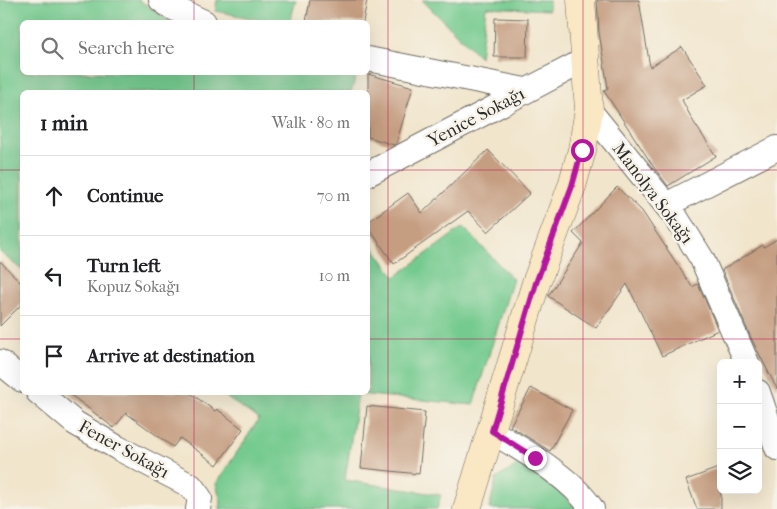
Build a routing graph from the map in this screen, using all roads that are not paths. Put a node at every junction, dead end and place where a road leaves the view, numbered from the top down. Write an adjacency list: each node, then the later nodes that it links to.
1 (161, 0): 3 (street)
2 (580, 0): 5 (street)
3 (200, 20)
4 (370, 59): 6 (street)
5 (585, 60): 6 (street, Yenice Sokağı); 7 (street)
6 (525, 90): 9 (street, Yenice Sokağı)
7 (589, 110): 10 (street, Manolya Sokağı); 14 (street)
8 (777, 148): 10 (street)
9 (370, 173)
10 (666, 205): 11 (street, Manolya Sokağı)
11 (745, 359)
12 (42, 395): 16 (street, Fener Sokağı)
13 (766, 401): 15 (street)
14 (492, 431): 17 (street); 18 (street)
15 (777, 448)
16 (198, 509)
17 (467, 509)
18 (592, 509)

